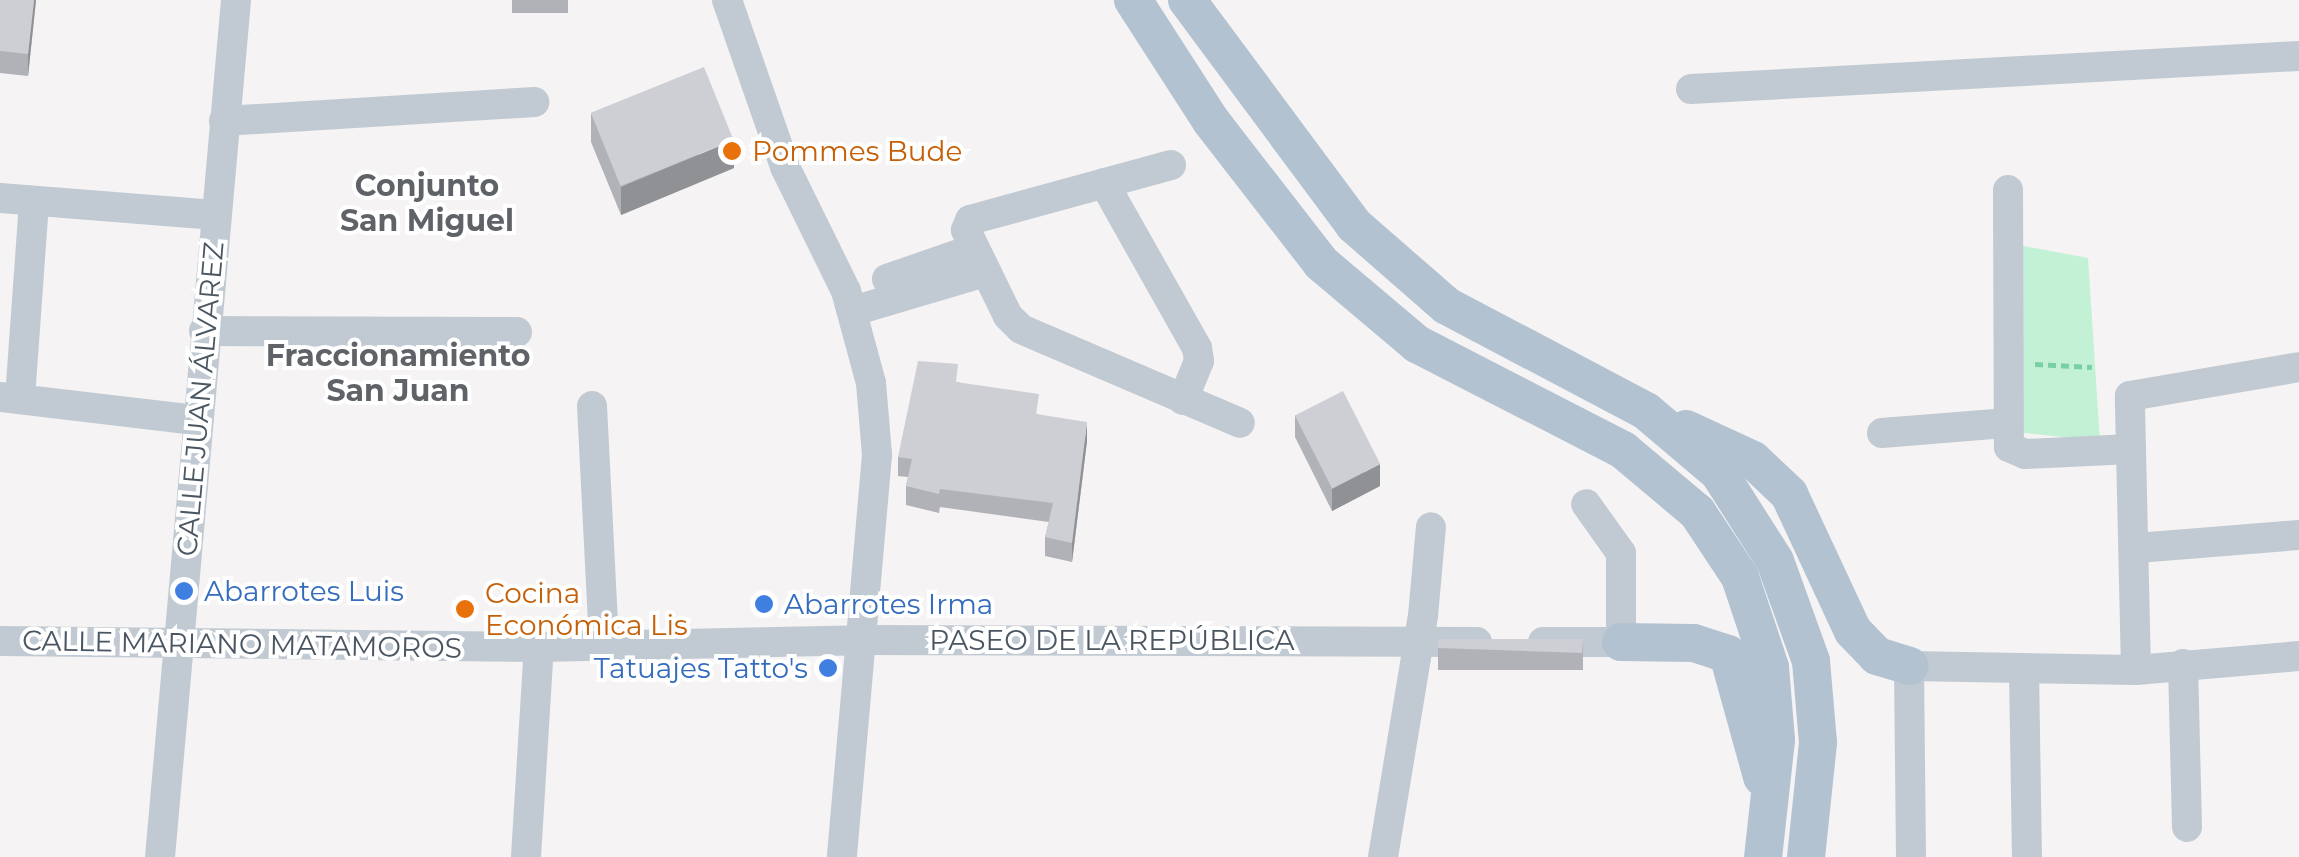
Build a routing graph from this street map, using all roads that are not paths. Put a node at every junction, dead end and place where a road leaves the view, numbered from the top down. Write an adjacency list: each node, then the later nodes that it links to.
1 (236, 0): 8 (street, CALLE JUAN ÁLVAREZ)
2 (726, 0): 16 (street)
3 (1133, 0): 45 (main road)
4 (1186, 0): 23 (main road)
5 (2299, 56): 6 (street)
6 (1691, 89)
7 (534, 102): 8 (street)
8 (224, 121): 14 (street, CALLE JUAN ÁLVAREZ)
9 (1171, 165): 10 (street)
10 (1104, 182): 15 (street); 21 (street)
11 (2008, 190): 26 (street)
12 (0, 198): 13 (street)
13 (34, 203): 14 (street); 20 (street)
14 (214, 215): 17 (street, CALLE JUAN ÁLVAREZ)
15 (979, 260): 16 (street); 21 (street)
16 (850, 301): 33 (street)
17 (204, 331): 18 (street); 24 (street, CALLE JUAN ÁLVAREZ)
18 (517, 332)
19 (2299, 367): 28 (street)
20 (10, 398): 24 (street)
21 (1183, 400): 25 (street)
22 (592, 406): 38 (street)
23 (1646, 411): 42 (main road); 52 (main road)
24 (196, 420): 36 (street, CALLE JUAN ÁLVAREZ)
25 (1240, 423)
26 (2005, 423): 27 (street); 28 (street)
27 (1882, 434)
28 (2131, 449): 32 (street)
29 (1586, 504): 37 (street)
30 (1431, 527): 35 (street)
31 (2299, 535): 32 (street)
32 (2138, 548): 44 (street)
33 (861, 640): 35 (street, PASEO DE LA REPÚBLICA); 38 (street, PASEO DE LA REPÚBLICA); 49 (street)
34 (0, 641): 36 (street, CALLE MARIANO MATAMOROS)
35 (1415, 641): 37 (street, PASEO DE LA REPÚBLICA); 50 (street)
36 (182, 642): 39 (street, CALLE MARIANO MATAMOROS); 47 (street, CALLE JUAN ÁLVAREZ)
37 (1621, 642): 45 (main road)
38 (604, 645): 39 (street, CALLE MARIANO MATAMOROS)
39 (539, 647): 48 (street)
40 (2299, 656): 41 (street)
41 (2184, 664): 44 (street); 46 (street)
42 (1908, 666): 43 (street); 53 (street)
43 (2024, 669): 44 (street); 54 (street)
44 (2136, 670)
45 (1772, 814): 51 (main road)
46 (2187, 827)
47 (160, 857)
48 (526, 857)
49 (842, 857)
50 (1383, 857)
51 (1763, 857)
52 (1806, 857)
53 (1911, 857)
54 (2027, 857)

